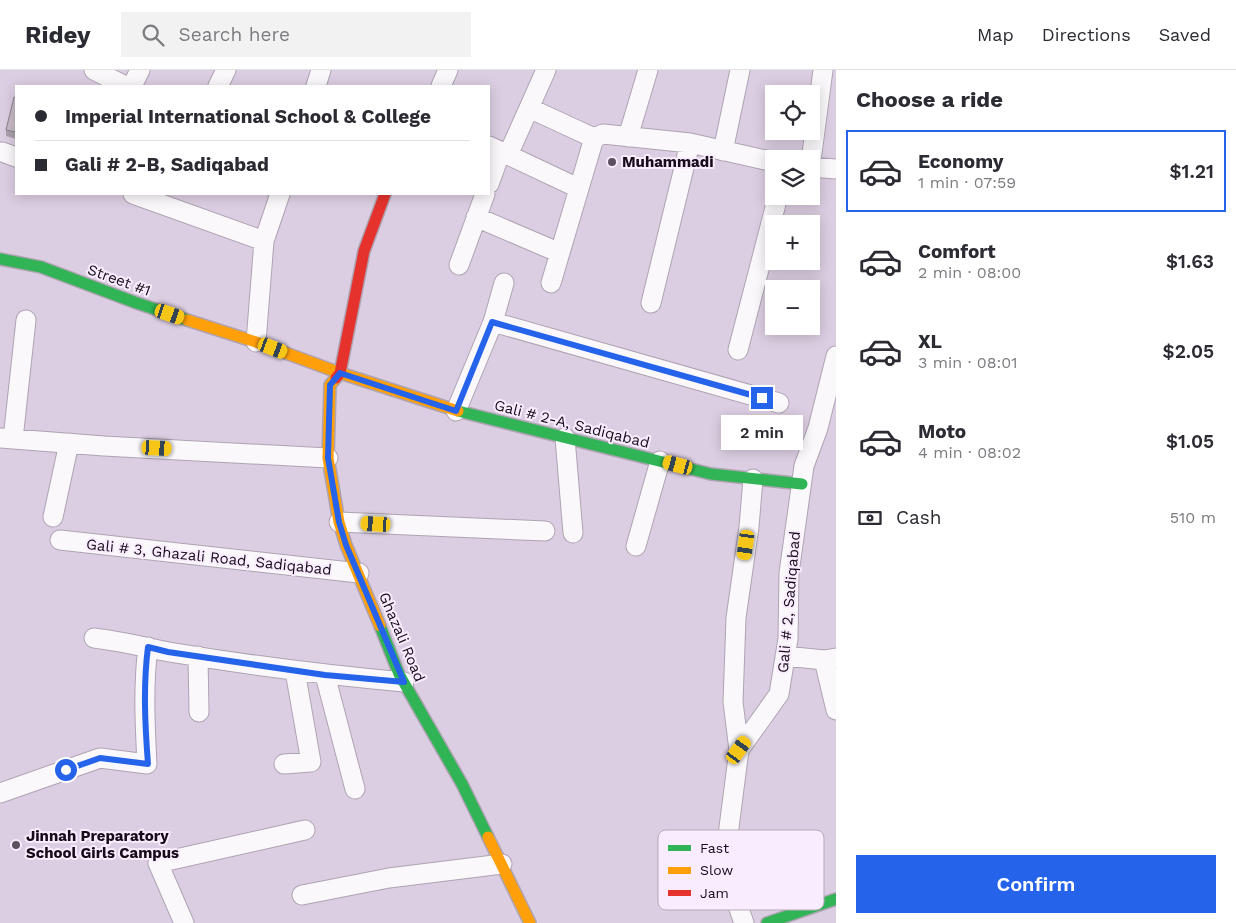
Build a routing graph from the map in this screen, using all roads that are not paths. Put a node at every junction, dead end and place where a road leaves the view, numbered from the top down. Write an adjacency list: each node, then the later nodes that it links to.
1 (94, 70): 9 (street)
2 (140, 70): 10 (street)
3 (226, 70): 11 (street)
4 (448, 70): 12 (street)
5 (546, 70): 13 (street)
6 (648, 70): 14 (street)
7 (740, 70): 19 (street)
8 (823, 70): 17 (street)
9 (123, 85)
10 (132, 85)
11 (218, 85)
12 (441, 85)
13 (529, 108): 15 (street); 18 (street)
14 (628, 137): 15 (street); 16 (street)
15 (594, 138): 24 (street)
16 (690, 143): 19 (street); 37 (street)
17 (812, 150)
18 (499, 151): 23 (street); 24 (street)
19 (723, 151): 20 (street)
20 (765, 160)
21 (820, 168): 22 (street)
22 (836, 169)
23 (490, 181)
24 (578, 188): 32 (street)
25 (136, 195): 31 (street)
26 (280, 195): 31 (street)
27 (385, 195): 43 (street, Ghazali Road)
28 (485, 195): 30 (street)
29 (776, 205): 41 (street)
30 (476, 217): 32 (street); 34 (street)
31 (264, 241): 40 (street)
32 (560, 253): 36 (street)
33 (0, 259): 40 (street, Street #1)
34 (459, 265)
35 (504, 283): 39 (street)
36 (550, 283)
37 (651, 303)
38 (26, 320): 46 (street)
39 (492, 322): 44 (street); 45 (street)
40 (256, 342): 43 (street, Street #1)
41 (738, 350)
42 (836, 356): 52 (street, Gali # 2, Sadiqabad)
43 (340, 373): 45 (street, Gali # 2-A, Sadiqabad); 49 (street, Ghazali Road)
44 (779, 403)
45 (456, 411): 47 (street, Gali # 2-A, Sadiqabad)
46 (6, 438): 48 (street)
47 (565, 438): 50 (street, Gali # 2-A, Sadiqabad); 56 (street)
48 (68, 443): 49 (street); 53 (street)
49 (328, 458): 54 (street, Ghazali Road)
50 (660, 461): 51 (street, Gali # 2-A, Sadiqabad); 58 (street)
51 (753, 479): 52 (street, Gali # 2-A, Sadiqabad); 70 (street, Gali # 2, Sadiqabad)
52 (802, 484): 63 (street, Gali # 2, Sadiqabad)
53 (52, 517)
54 (339, 522): 55 (street); 59 (street, Ghazali Road)
55 (545, 531)
56 (573, 532)
57 (60, 540): 59 (street, Gali # 3, Ghazali Road, Sadiqabad)
58 (636, 546)
59 (359, 573): 67 (street, Ghazali Road)
60 (94, 638): 61 (street)
61 (148, 647): 62 (street); 73 (street)
62 (198, 656): 65 (street); 69 (street)
63 (785, 656): 64 (street); 70 (street, Gali # 2, Sadiqabad)
64 (830, 659): 68 (street)
65 (295, 670): 66 (street); 71 (street)
66 (325, 675): 67 (street); 72 (street)
67 (404, 682): 76 (street, Ghazali Road)
68 (836, 710)
69 (199, 712)
70 (739, 750): 75 (street, Gali # 2, Sadiqabad)
71 (284, 764)
72 (355, 789)
73 (0, 793)
74 (306, 830): 82 (street)
75 (729, 830)
76 (502, 864): 77 (street); 83 (street, Ghazali Road)
77 (302, 895)
78 (836, 899): 79 (street)
79 (824, 903)
80 (739, 910): 84 (street, Gali # 2, Sadiqabad)
81 (804, 910): 85 (street)
82 (184, 923)
83 (530, 923)
84 (744, 923)
85 (767, 923)

